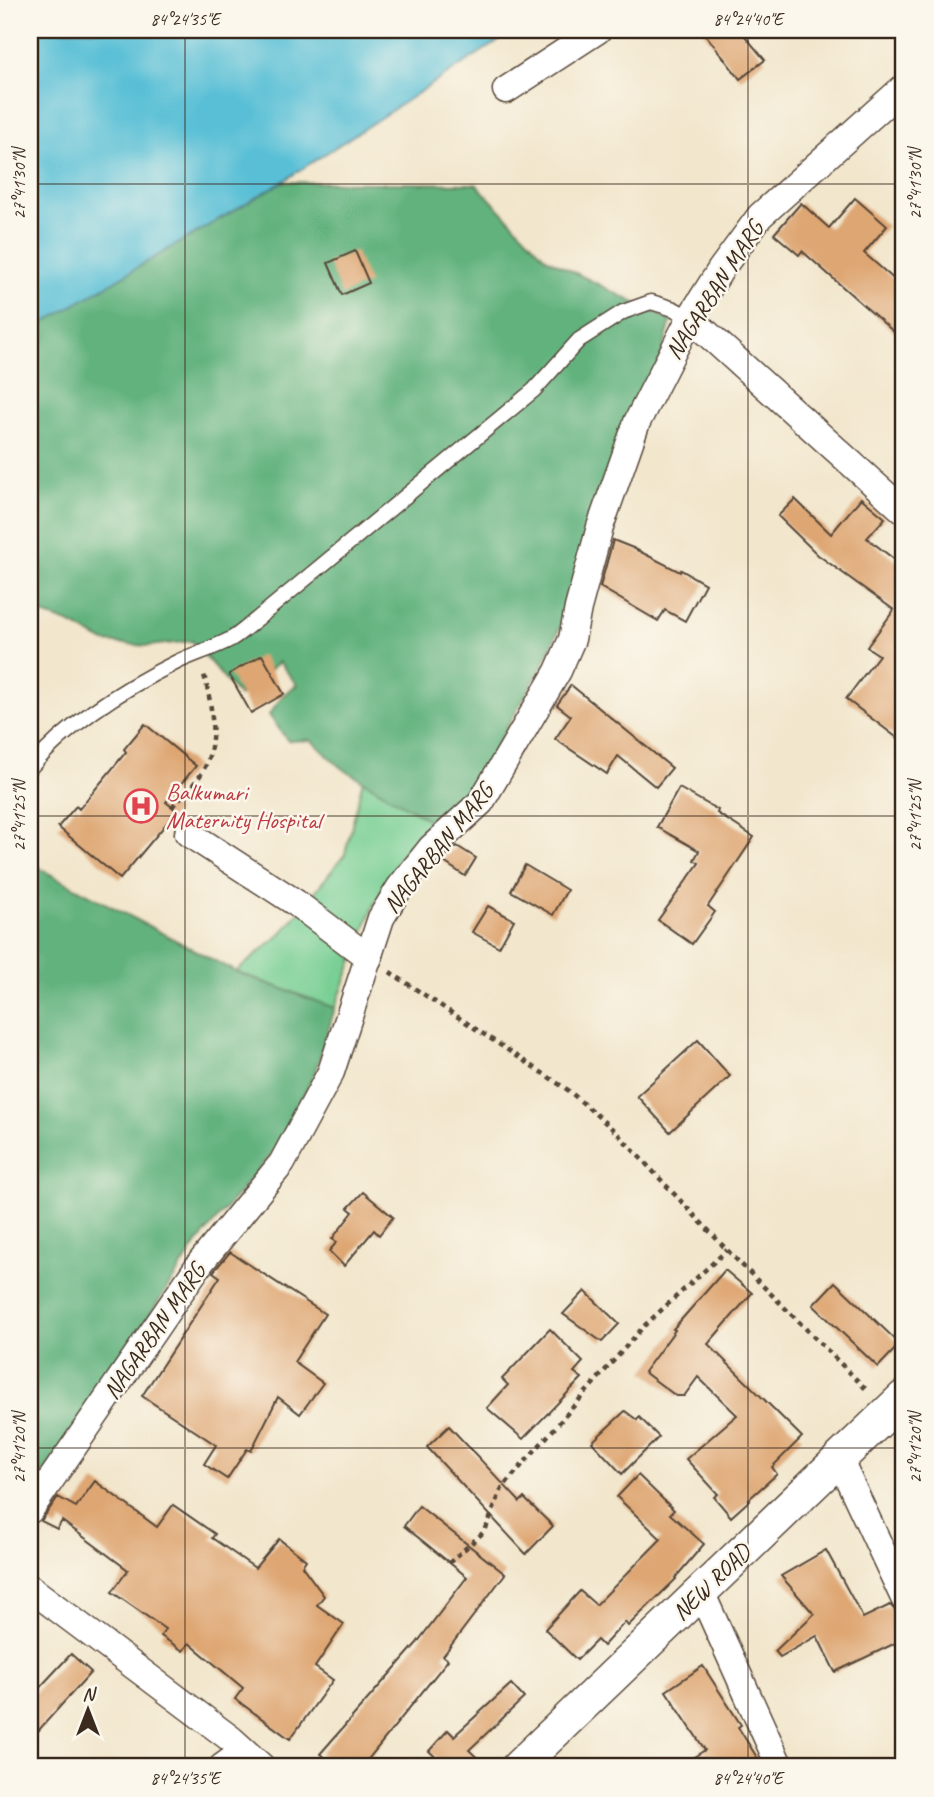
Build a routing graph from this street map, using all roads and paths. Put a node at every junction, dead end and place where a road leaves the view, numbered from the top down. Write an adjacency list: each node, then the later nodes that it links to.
1 (598, 30): 3 (street)
2 (904, 87): 4 (street, NAGARBAN MARG)
3 (506, 90)
4 (690, 318): 5 (street); 6 (lane); 10 (street, NAGARBAN MARG)
5 (904, 511)
6 (198, 653): 7 (lane); 8 (path)
7 (30, 768)
8 (172, 807)
9 (188, 833): 10 (street)
10 (369, 958): 11 (path); 14 (street, NAGARBAN MARG)
11 (727, 1250): 12 (path); 15 (path)
12 (896, 1404): 13 (street, NEW ROAD)
13 (839, 1459): 17 (street, NEW ROAD); 18 (street)
14 (30, 1510)
15 (449, 1563)
16 (30, 1588): 19 (street)
17 (701, 1592): 21 (street, NEW ROAD); 22 (street)
18 (904, 1598)
19 (253, 1759): 20 (street)
20 (222, 1767)
21 (519, 1767)
22 (780, 1767)

